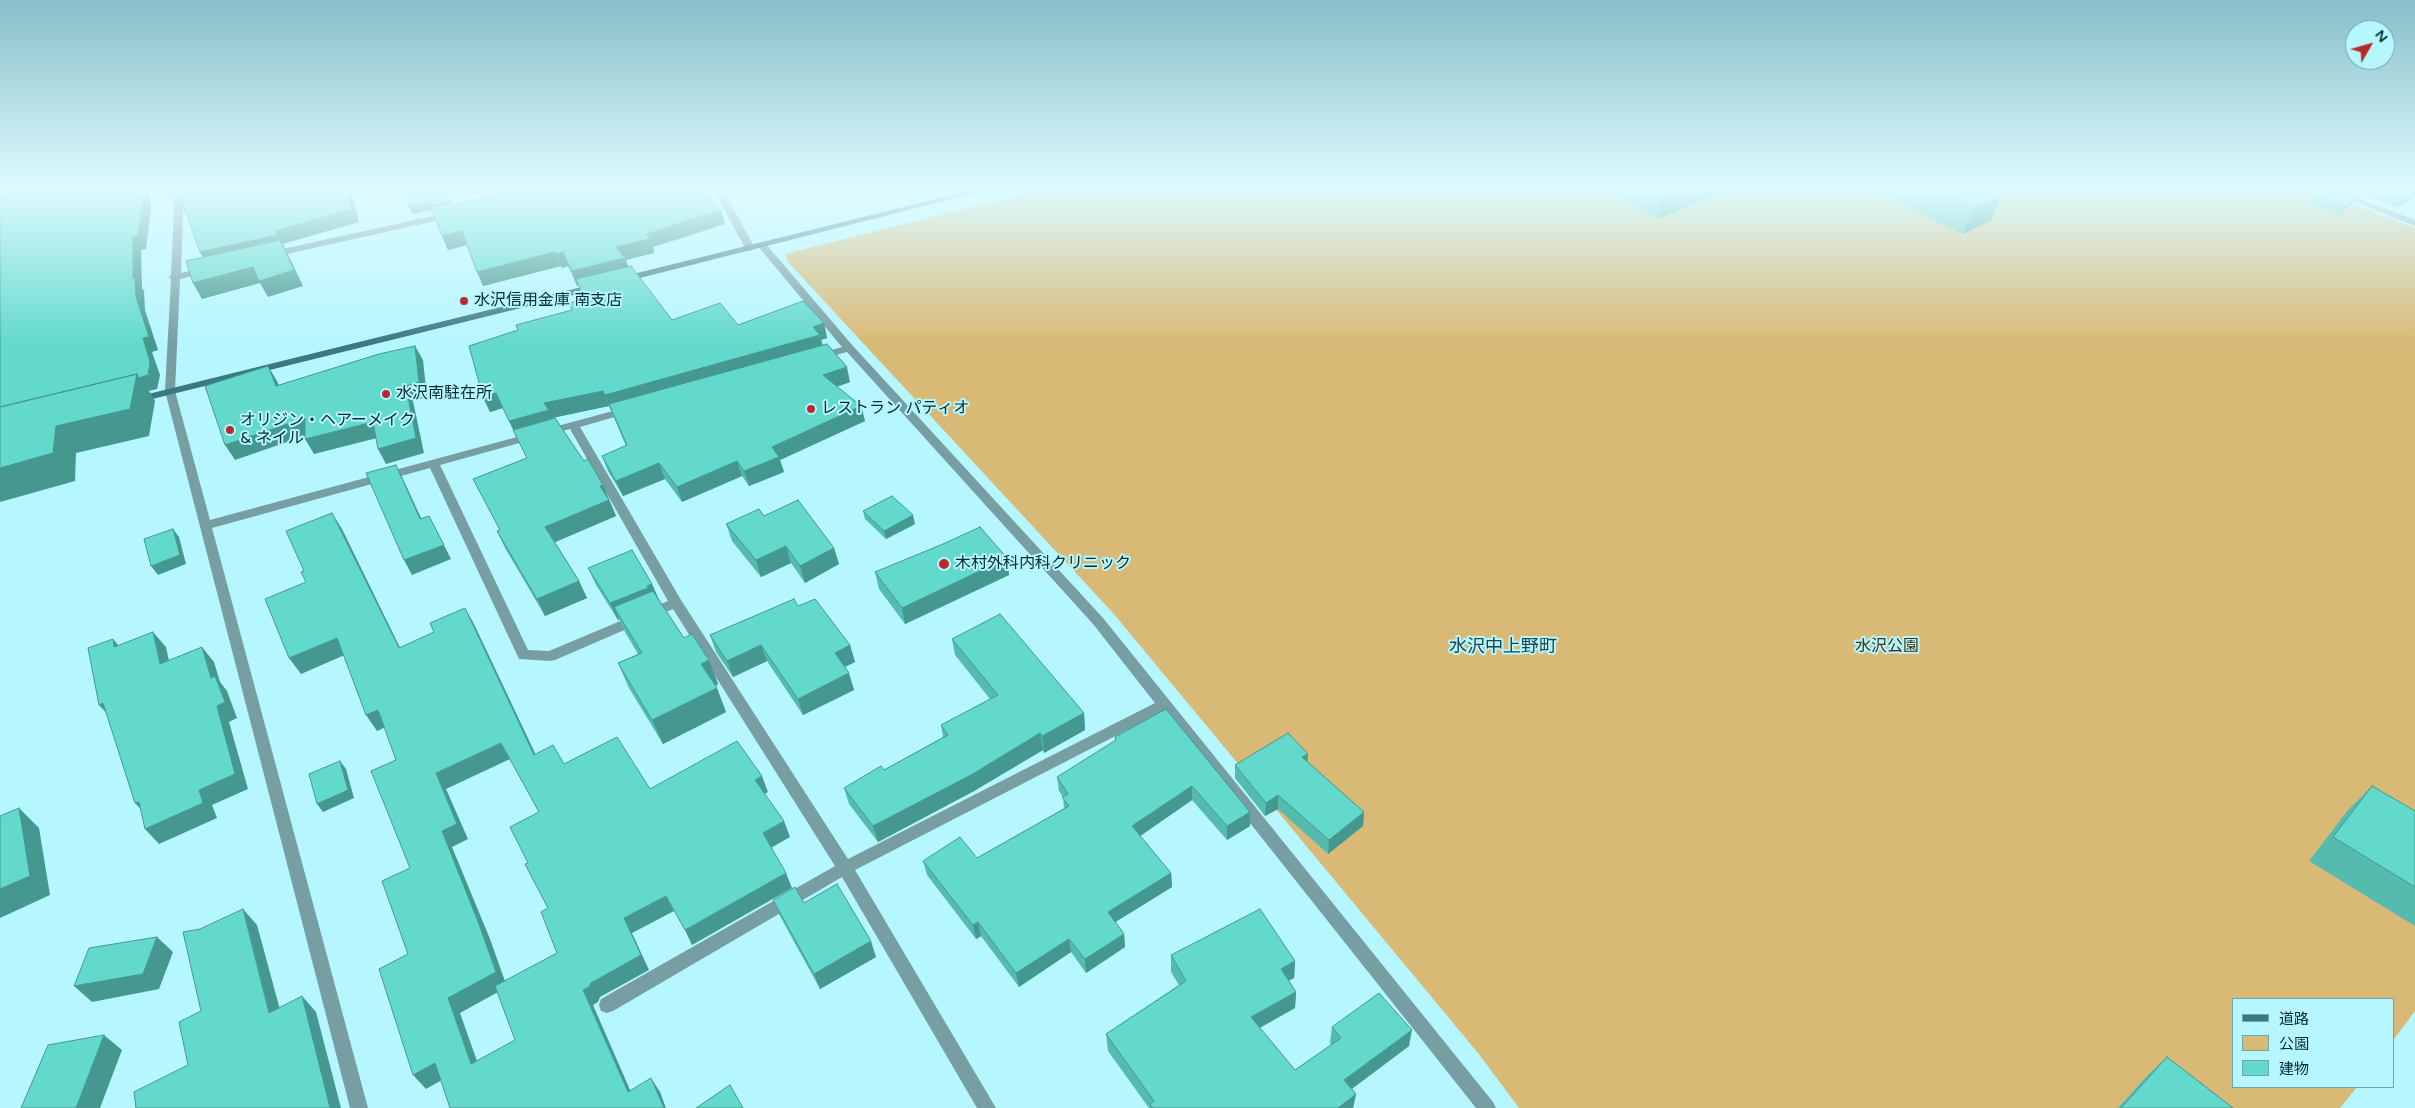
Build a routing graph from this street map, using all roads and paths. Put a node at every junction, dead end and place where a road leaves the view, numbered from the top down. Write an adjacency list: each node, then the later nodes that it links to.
1 (177, 240): 8 (street)
2 (339, 240): 6 (street)
3 (751, 240): 5 (street)
4 (785, 240): 5 (street)
5 (756, 247): 9 (street); 11 (street)
6 (261, 257)
7 (212, 268): 8 (street)
8 (174, 277): 11 (street)
9 (849, 348): 10 (street); 18 (street)
10 (802, 361)
11 (170, 391): 12 (street); 16 (street)
12 (123, 403)
13 (640, 407): 14 (street)
14 (574, 426): 15 (street); 17 (street)
15 (434, 465): 16 (street); 17 (street)
16 (207, 525): 21 (street)
17 (676, 603): 19 (street)
18 (1164, 704): 19 (street); 23 (street)
19 (844, 868): 20 (street); 22 (street)
20 (607, 1005)
21 (360, 1108)
22 (987, 1108)
23 (1487, 1108)

